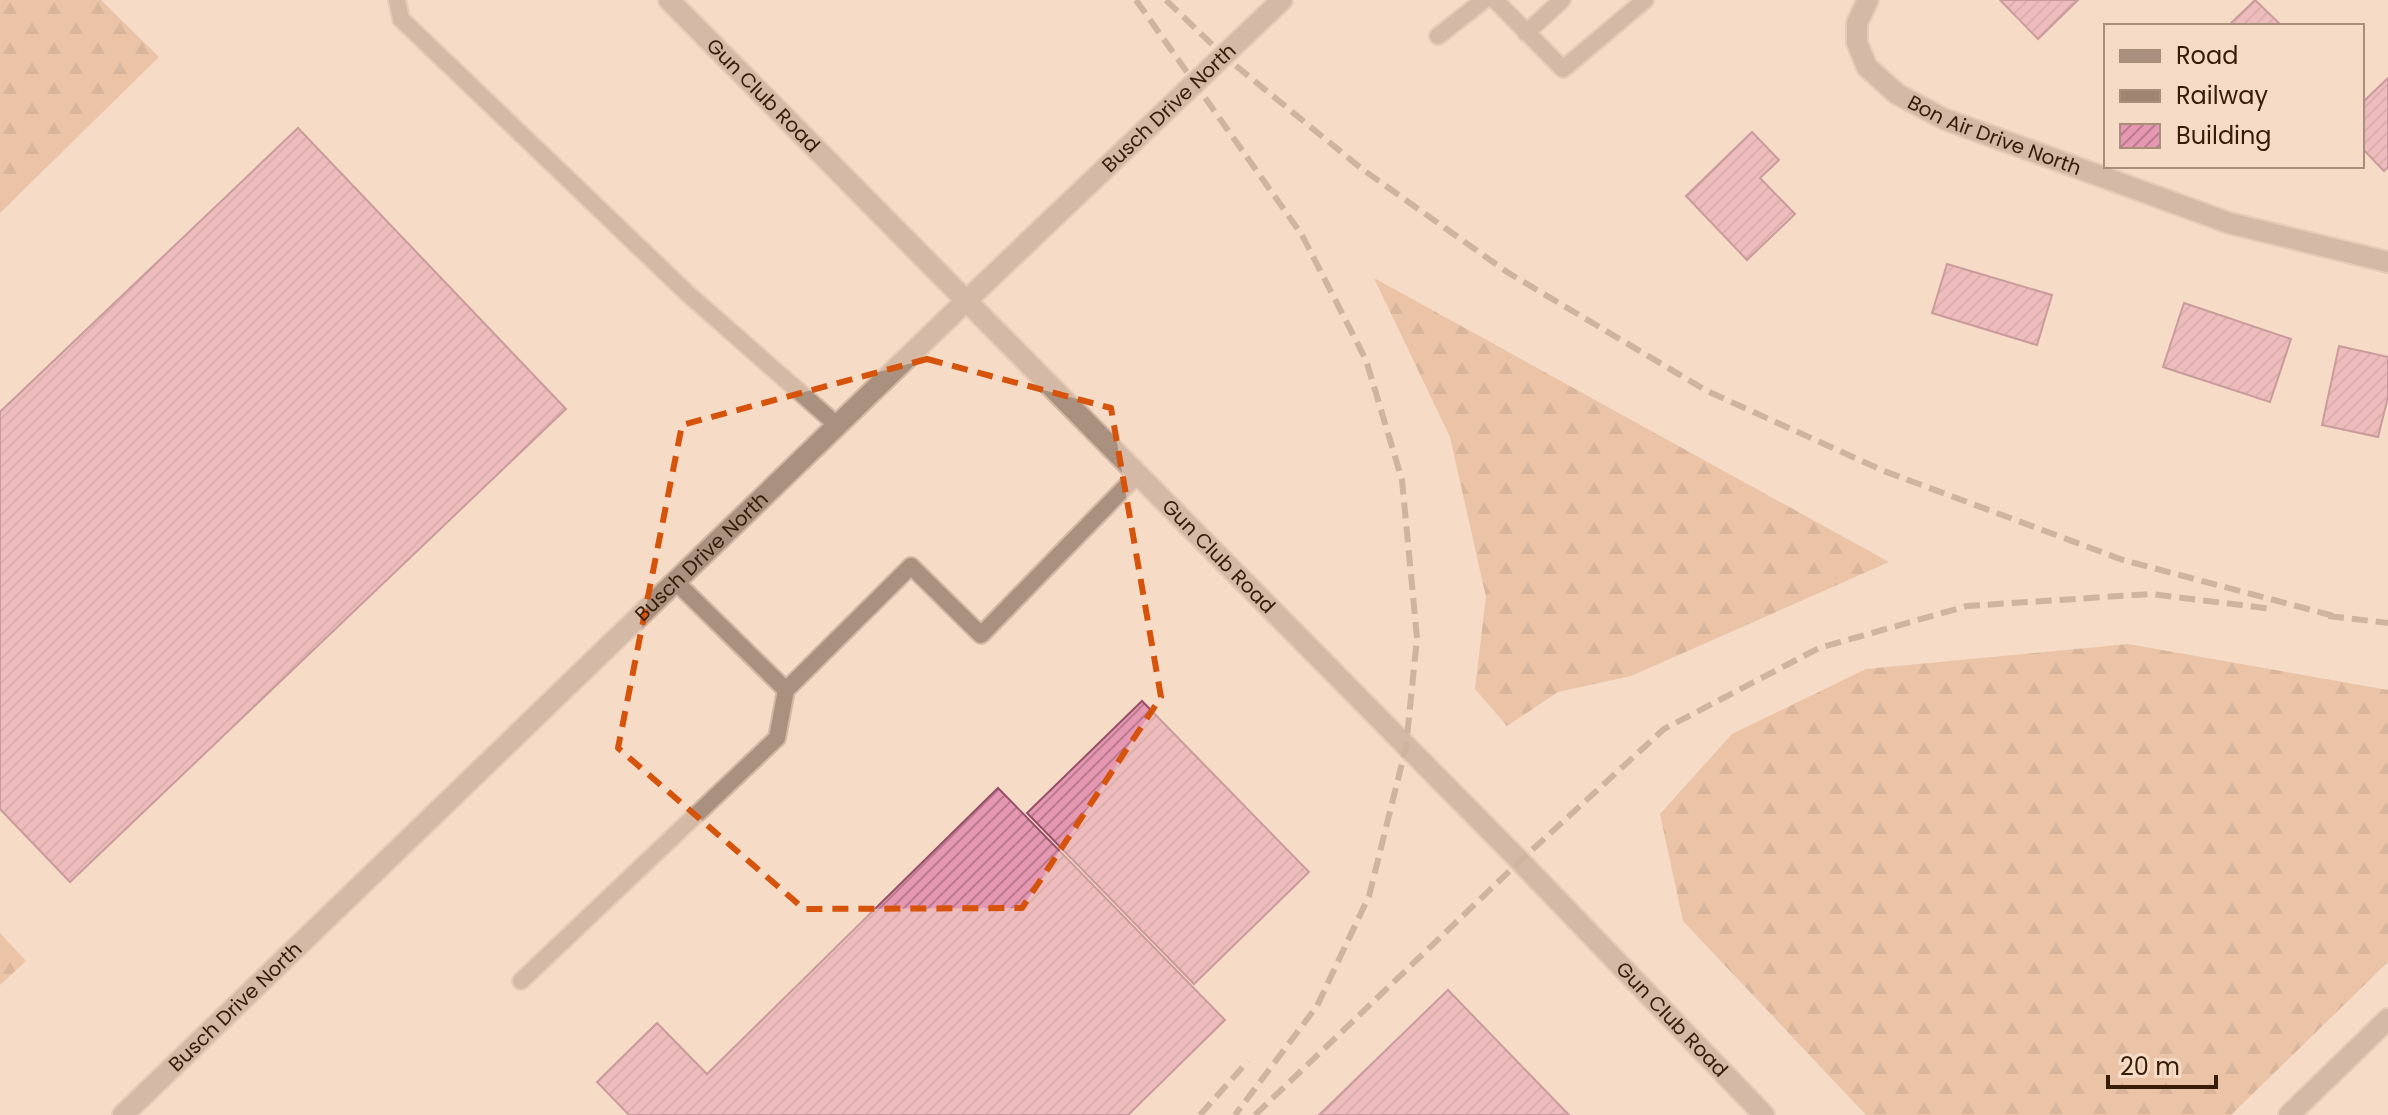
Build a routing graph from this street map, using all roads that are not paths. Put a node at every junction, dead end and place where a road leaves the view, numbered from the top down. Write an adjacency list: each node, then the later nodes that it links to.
1 (397, 0): 13 (lane)
2 (669, 0): 12 (street, Gun Club Road)
3 (1282, 0): 12 (street, Busch Drive North)
4 (1484, 0): 10 (lane)
5 (1495, 0): 9 (lane)
6 (1562, 0): 9 (lane)
7 (1645, 0): 9 (lane)
8 (1868, 0): 11 (street, Bon Air Drive North)
9 (1526, 33)
10 (1438, 36)
11 (2388, 262)
12 (965, 302): 13 (street, Busch Drive North); 14 (street, Gun Club Road)
13 (837, 425): 15 (street, Busch Drive North)
14 (1138, 474): 16 (lane); 20 (street, Gun Club Road)
15 (675, 581): 16 (lane); 19 (street, Busch Drive North)
16 (786, 690): 17 (lane)
17 (521, 981)
18 (2388, 1019): 21 (street)
19 (123, 1115)
20 (1764, 1115)
21 (2289, 1115)

